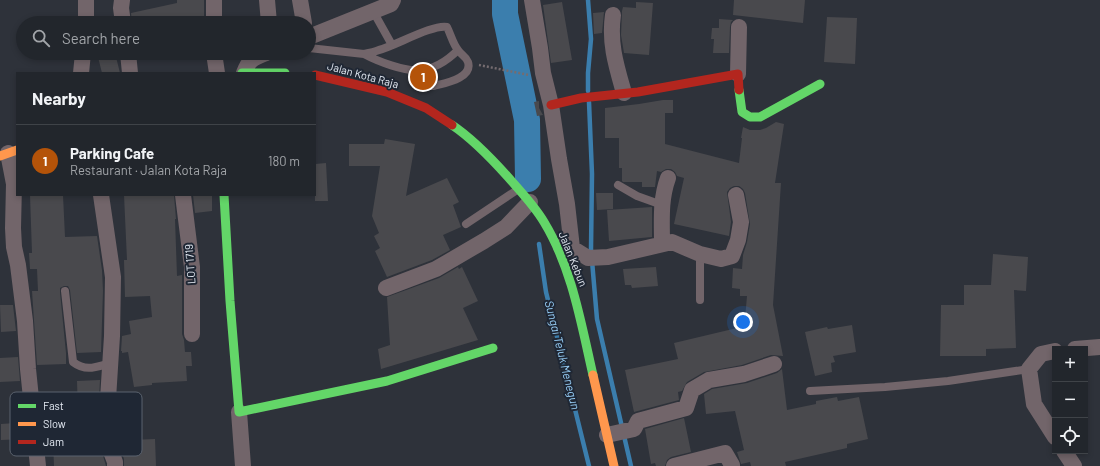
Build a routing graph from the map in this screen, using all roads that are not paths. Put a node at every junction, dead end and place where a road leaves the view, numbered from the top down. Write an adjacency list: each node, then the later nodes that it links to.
1 (86, 0): 10 (street)
2 (122, 0): 11 (street)
3 (214, 0): 12 (street)
4 (267, 0): 13 (street)
5 (300, 0): 14 (street)
6 (393, 0): 8 (street)
7 (532, 0): 34 (street)
8 (373, 11): 16 (street); 17 (lane)
9 (613, 15): 33 (street)
10 (86, 16)
11 (122, 16)
12 (214, 16)
13 (268, 16)
14 (303, 16)
15 (739, 28): 30 (street)
16 (316, 34)
17 (392, 45): 19 (lane); 20 (lane)
18 (316, 49): 20 (lane)
19 (458, 50): 25 (lane); 25 (lane)
20 (364, 54): 25 (lane)
21 (82, 60): 26 (street)
22 (129, 60): 27 (street)
23 (215, 60): 28 (street)
24 (252, 60): 29 (street)
25 (420, 71)
26 (81, 72)
27 (130, 72)
28 (216, 72)
29 (243, 72)
30 (738, 74): 32 (street); 33 (street)
31 (316, 75): 35 (street, Jalan Kota Raja)
32 (820, 84)
33 (624, 93): 34 (street)
34 (551, 105): 48 (street)
35 (426, 108): 39 (street, Jalan Kebun)
36 (8, 153): 62 (street)
37 (668, 178): 45 (street)
38 (618, 185): 45 (lane)
39 (518, 190): 44 (street, Jalan Kebun); 46 (lane)
40 (736, 195): 49 (street)
41 (101, 196): 58 (street)
42 (183, 196): 53 (street, LOT 1719)
43 (224, 196): 64 (street)
44 (530, 202): 48 (street, Jalan Kebun); 50 (street)
45 (662, 205): 47 (street)
46 (466, 224)
47 (662, 244): 48 (street); 49 (street)
48 (565, 247): 65 (street, Jalan Kebun)
49 (700, 254): 52 (lane)
50 (386, 288)
51 (65, 291): 58 (lane)
52 (700, 300)
53 (192, 334)
54 (1100, 346): 55 (street)
55 (1088, 347)
56 (493, 348): 64 (street)
57 (1052, 352): 60 (street)
58 (110, 363): 63 (street)
59 (774, 364): 65 (street)
60 (1029, 369): 61 (lane); 66 (street)
61 (810, 391)
62 (30, 392)
63 (108, 392)
64 (239, 412): 73 (street)
65 (617, 432): 74 (street, Jalan Kebun)
66 (1052, 432)
67 (1066, 454): 76 (street)
68 (37, 456): 71 (street)
69 (113, 456): 72 (street)
70 (732, 465): 75 (street)
71 (38, 466)
72 (115, 466)
73 (243, 466)
74 (614, 466)
75 (674, 466)
76 (1074, 466)

